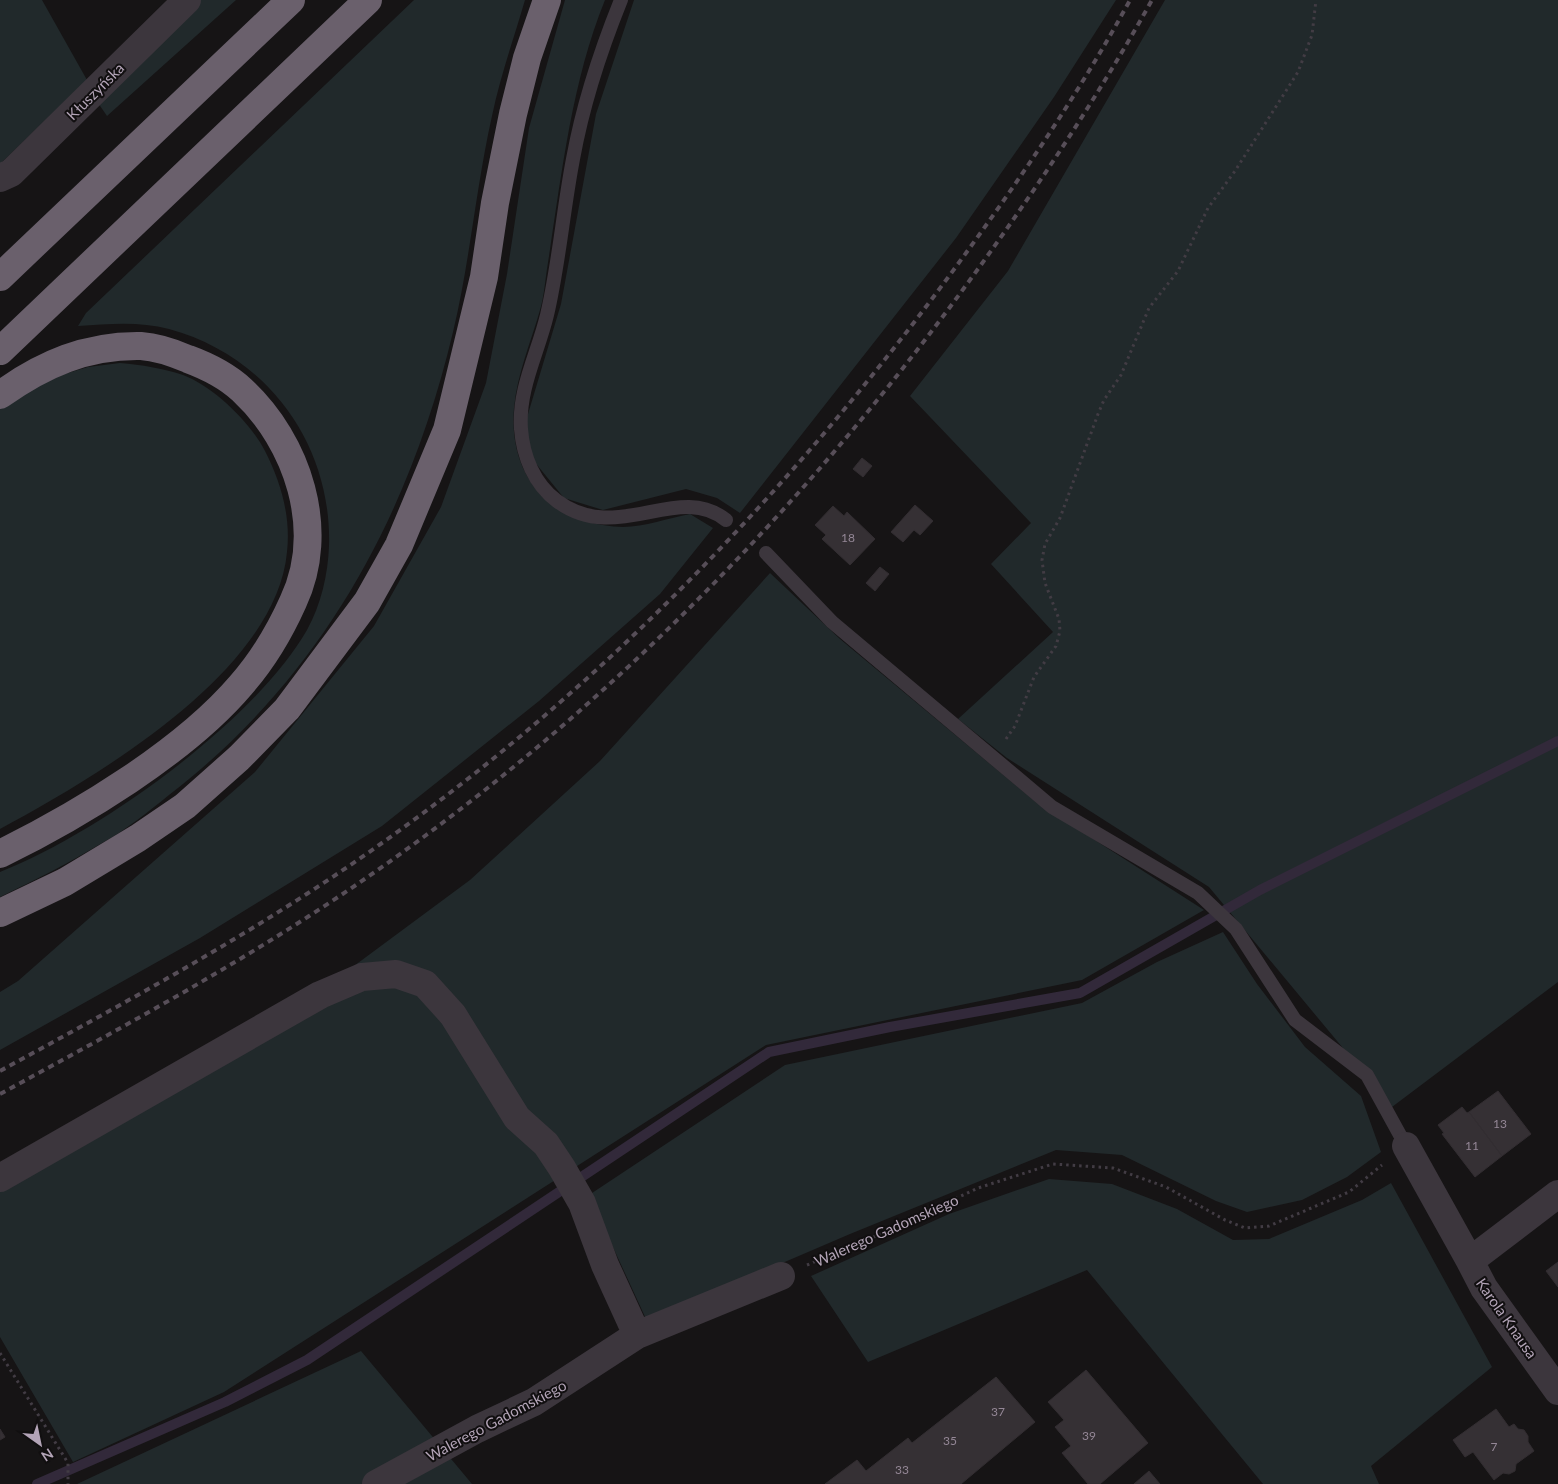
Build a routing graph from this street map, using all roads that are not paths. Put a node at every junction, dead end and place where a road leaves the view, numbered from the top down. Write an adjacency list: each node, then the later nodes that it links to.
1 (187, 0): 6 (street, Kłuszyńska)
2 (291, 0): 7 (highway)
3 (368, 0): 8 (highway)
4 (547, 0): 13 (highway)
5 (621, 0): 10 (lane)
6 (0, 178)
7 (0, 277)
8 (0, 351)
9 (0, 395): 12 (highway)
10 (726, 520)
11 (766, 554): 14 (lane)
12 (0, 854)
13 (0, 913)
14 (1406, 1146): 17 (street)
15 (0, 1178): 19 (street)
16 (1558, 1194): 17 (street, Karola Knausa)
17 (1470, 1261): 20 (street, Karola Knausa)
18 (781, 1276): 19 (street, Walerego Gadomskiego)
19 (637, 1335): 21 (street, Walerego Gadomskiego)
20 (1558, 1391)
21 (376, 1484)

